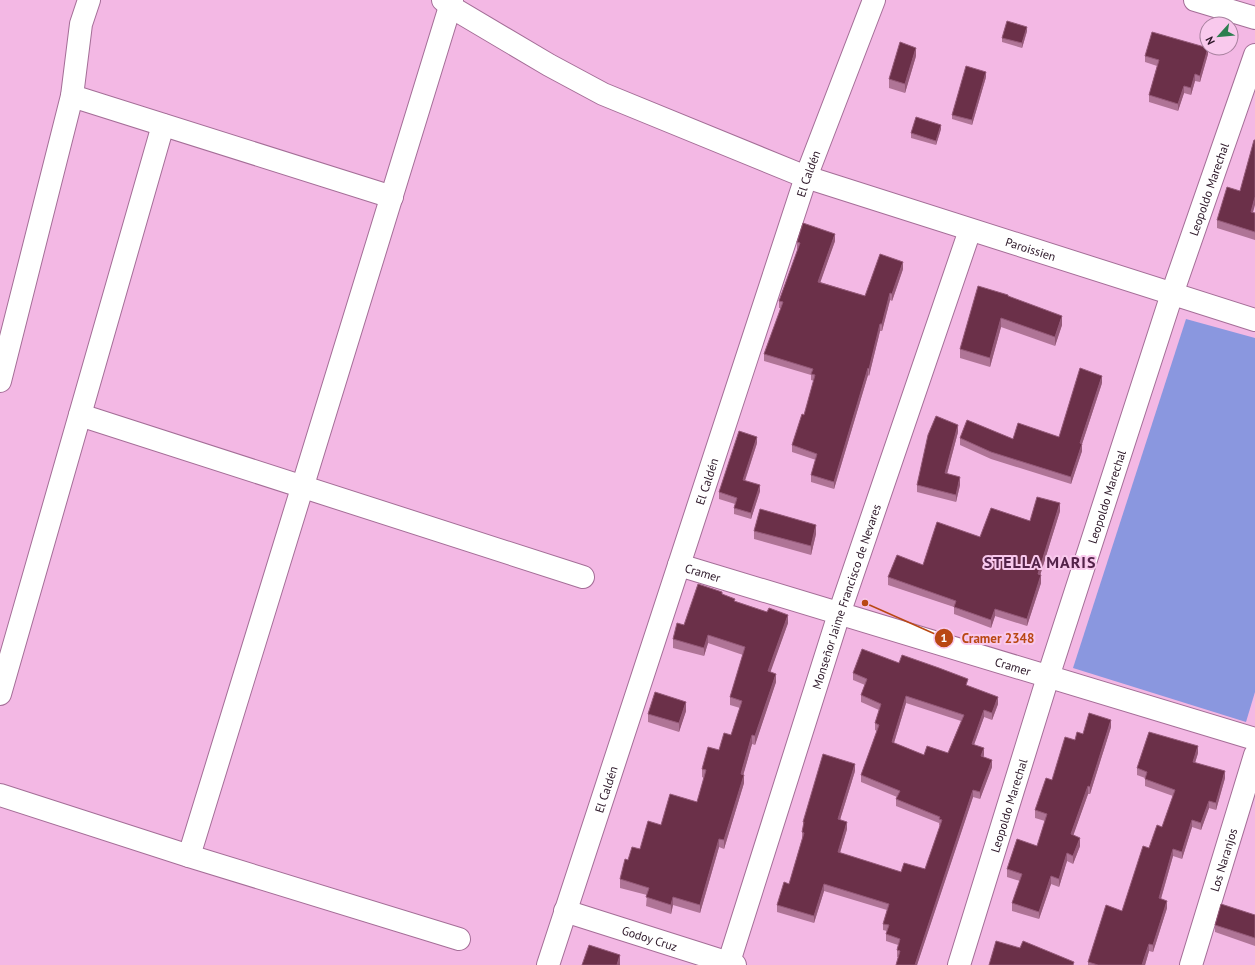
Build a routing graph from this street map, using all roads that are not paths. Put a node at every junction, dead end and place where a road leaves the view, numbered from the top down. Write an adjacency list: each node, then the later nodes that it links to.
1 (89, 0): 7 (street)
2 (874, 0): 9 (street, El Caldén)
3 (1195, 0): 5 (street)
4 (449, 2): 9 (street, Paroissien); 10 (street)
5 (1255, 18)
6 (1255, 55): 12 (street, Leopoldo Marechal)
7 (72, 96): 8 (street); 14 (street)
8 (163, 125): 10 (street); 15 (street)
9 (806, 177): 11 (street, Paroissien); 17 (street, El Caldén)
10 (392, 197): 16 (street)
11 (970, 230): 12 (street, Paroissien); 19 (street, Monseñor Jaime Francisco de Nevares)
12 (1172, 294): 13 (street, Paroissien); 20 (street, Leopoldo Marechal)
13 (1255, 320)
14 (0, 381)
15 (80, 415): 16 (street); 21 (street)
16 (303, 486): 18 (street); 25 (street)
17 (679, 565): 19 (street, Cramer); 26 (street, El Caldén)
18 (583, 577)
19 (839, 614): 20 (street, Cramer); 28 (street, Monseñor Jaime Francisco de Nevares)
20 (1048, 677): 22 (street, Cramer); 30 (street, Leopoldo Marechal)
21 (0, 694)
22 (1255, 739)
23 (1255, 755): 31 (street, Los Naranjos)
24 (0, 795): 25 (street)
25 (189, 856): 27 (street)
26 (566, 911): 28 (street, Godoy Cruz); 29 (street, El Caldén)
27 (459, 939)
28 (731, 964)
29 (548, 965)
30 (959, 965)
31 (1191, 965)

